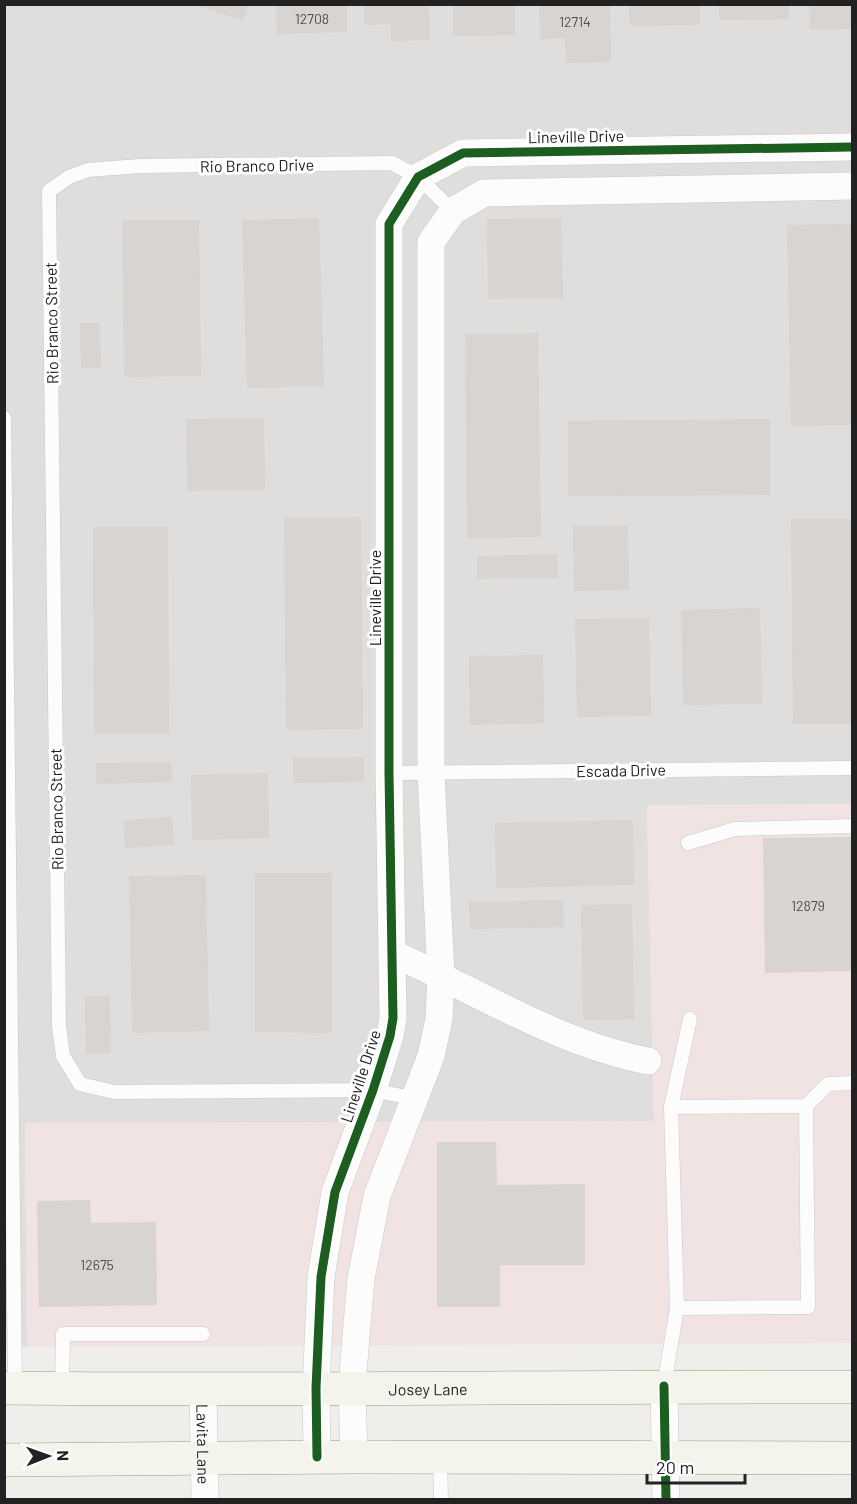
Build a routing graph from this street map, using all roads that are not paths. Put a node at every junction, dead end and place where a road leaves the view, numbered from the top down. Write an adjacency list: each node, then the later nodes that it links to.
1 (852, 147): 2 (street, Lineville Drive)
2 (418, 177): 4 (lane, Rio Branco Drive); 5 (lane, Rio Branco Drive); 8 (street, Lineville Drive)
3 (852, 186): 5 (street)
4 (49, 191): 17 (lane, Rio Branco Street)
5 (453, 211): 9 (street)
6 (4, 418): 26 (lane)
7 (852, 768): 9 (lane, Escada Drive)
8 (389, 773): 9 (lane, Escada Drive); 12 (street, Lineville Drive)
9 (431, 773): 13 (street)
10 (852, 826): 11 (lane)
11 (688, 843)
12 (392, 954): 13 (street); 17 (street, Lineville Drive)
13 (441, 975): 15 (street); 18 (street)
14 (690, 1019): 20 (lane)
15 (648, 1061)
16 (852, 1083): 19 (lane)
17 (373, 1090): 18 (lane, Rio Branco Street); 28 (street, Lineville Drive)
18 (416, 1098): 24 (street)
19 (806, 1106): 20 (lane); 21 (lane)
20 (671, 1107): 21 (lane)
21 (676, 1308): 23 (lane)
22 (203, 1334): 27 (lane)
23 (664, 1386): 24 (main road, Josey Lane); 25 (main road, Josey Lane); 31 (street)
24 (352, 1387): 28 (main road, Josey Lane); 33 (street)
25 (852, 1387)
26 (10, 1388): 27 (main road, Josey Lane)
27 (62, 1388): 29 (main road, Josey Lane)
28 (316, 1388): 29 (main road, Josey Lane); 32 (street, Lineville Drive)
29 (203, 1390): 34 (street, Lavita Lane)
30 (440, 1456): 31 (main road); 33 (main road); 38 (lane)
31 (666, 1456): 35 (main road); 39 (street)
32 (317, 1457): 33 (main road); 34 (main road)
33 (354, 1457)
34 (204, 1458): 36 (main road); 37 (street, Lavita Lane)
35 (852, 1458)
36 (4, 1461)
37 (205, 1500)
38 (441, 1500)
39 (666, 1500)

